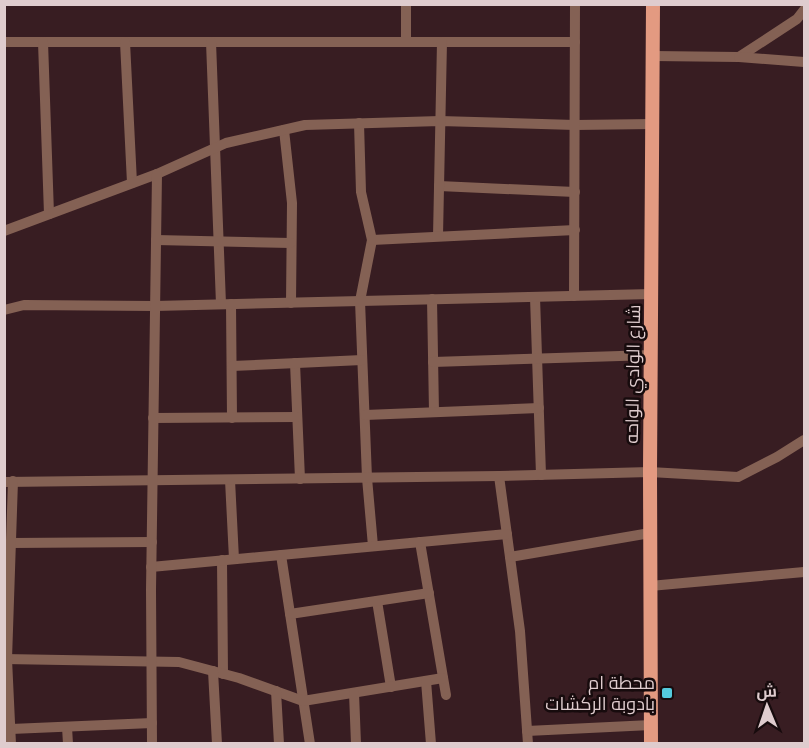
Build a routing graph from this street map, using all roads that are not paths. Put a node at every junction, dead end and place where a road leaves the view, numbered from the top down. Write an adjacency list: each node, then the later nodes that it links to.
1 (406, 4): 9 (street)
2 (575, 4): 11 (street)
3 (653, 4): 12 (main road, شارع الوادي الواحه)
4 (804, 10): 13 (street)
5 (4, 42): 6 (street)
6 (43, 42): 7 (street); 25 (street)
7 (125, 42): 8 (street); 22 (street)
8 (212, 42): 9 (street); 20 (street)
9 (406, 42): 10 (street)
10 (442, 42): 11 (street); 15 (street)
11 (575, 42): 18 (street)
12 (653, 56): 13 (street); 17 (main road, شارع الوادي الواحه)
13 (740, 57): 14 (street)
14 (804, 62)
15 (440, 121): 16 (street); 18 (street); 23 (street)
16 (359, 123): 19 (street); 30 (street)
17 (652, 124): 18 (street); 33 (main road, شارع الوادي الواحه)
18 (575, 125): 24 (street)
19 (284, 130): 20 (street); 32 (street)
20 (215, 148): 21 (street); 31 (street)
21 (157, 174): 22 (street); 29 (street)
22 (132, 183): 25 (street)
23 (439, 186): 24 (street); 28 (street)
24 (574, 192): 26 (street)
25 (50, 214): 27 (street)
26 (574, 230): 28 (street); 34 (street)
27 (4, 231)
28 (438, 236): 30 (street)
29 (156, 240): 31 (street); 40 (street)
30 (372, 240): 37 (street)
31 (218, 241): 32 (street); 39 (street)
32 (291, 243): 38 (street)
33 (652, 294): 34 (street); 42 (main road, شارع الوادي الواحه)
34 (574, 296): 35 (street)
35 (535, 297): 36 (street); 43 (street)
36 (432, 299): 37 (street); 45 (street)
37 (360, 301): 38 (street); 44 (street)
38 (291, 303): 39 (street)
39 (226, 304): 40 (street); 47 (street)
40 (155, 306): 41 (street); 52 (street)
41 (4, 310)
42 (652, 355): 43 (street); 55 (main road, شارع الوادي الواحه)
43 (537, 359): 45 (street); 48 (street)
44 (362, 360): 46 (street); 50 (street)
45 (433, 362): 49 (street)
46 (295, 363): 47 (street); 51 (street)
47 (232, 366): 53 (street)
48 (538, 408): 49 (street); 56 (street)
49 (434, 412): 50 (street)
50 (365, 415): 59 (street)
51 (297, 417): 53 (street); 58 (street)
52 (153, 418): 53 (street); 61 (street)
53 (232, 418)
54 (804, 440): 55 (street)
55 (650, 472): 56 (street); 63 (main road, شارع الوادي الواحه)
56 (541, 475): 57 (street)
57 (499, 476): 59 (street); 64 (street)
58 (300, 478): 59 (street); 60 (street)
59 (367, 478): 68 (street)
60 (230, 480): 61 (street); 71 (street)
61 (153, 481): 62 (street); 65 (street)
62 (9, 482): 67 (street)
63 (650, 533): 70 (street); 76 (main road, شارع الوادي الواحه)
64 (507, 534): 66 (street); 70 (street)
65 (152, 542): 67 (street); 73 (street)
66 (420, 542): 68 (street); 77 (street)
67 (11, 543): 74 (street)
68 (374, 546): 69 (street)
69 (281, 555): 71 (street); 79 (street)
70 (510, 557): 94 (street)
71 (234, 559): 72 (street)
72 (222, 560): 73 (street); 82 (street)
73 (151, 567): 81 (street)
74 (7, 570): 80 (street)
75 (804, 573): 76 (street)
76 (650, 586): 91 (main road, شارع الوادي الواحه)
77 (429, 593): 78 (street); 83 (street)
78 (377, 601): 79 (street); 85 (street)
79 (290, 614): 89 (street)
80 (6, 659): 81 (street); 93 (street)
81 (152, 661): 82 (street); 90 (street)
82 (218, 672): 86 (street); 98 (street)
83 (443, 678): 84 (street); 88 (street)
84 (426, 681): 85 (street); 102 (street)
85 (391, 687): 87 (street)
86 (276, 691): 89 (street); 99 (street)
87 (354, 693): 89 (street); 101 (street)
88 (446, 695)
89 (303, 701): 100 (street)
90 (152, 723): 92 (street); 97 (street)
91 (651, 725): 94 (street); 104 (main road, شارع الوادي الواحه)
92 (67, 727): 93 (street); 96 (street)
93 (10, 729): 95 (street)
94 (527, 731): 103 (street)
95 (11, 744)
96 (68, 744)
97 (152, 744)
98 (217, 744)
99 (279, 744)
100 (310, 744)
101 (356, 744)
102 (431, 744)
103 (528, 744)
104 (651, 744)

